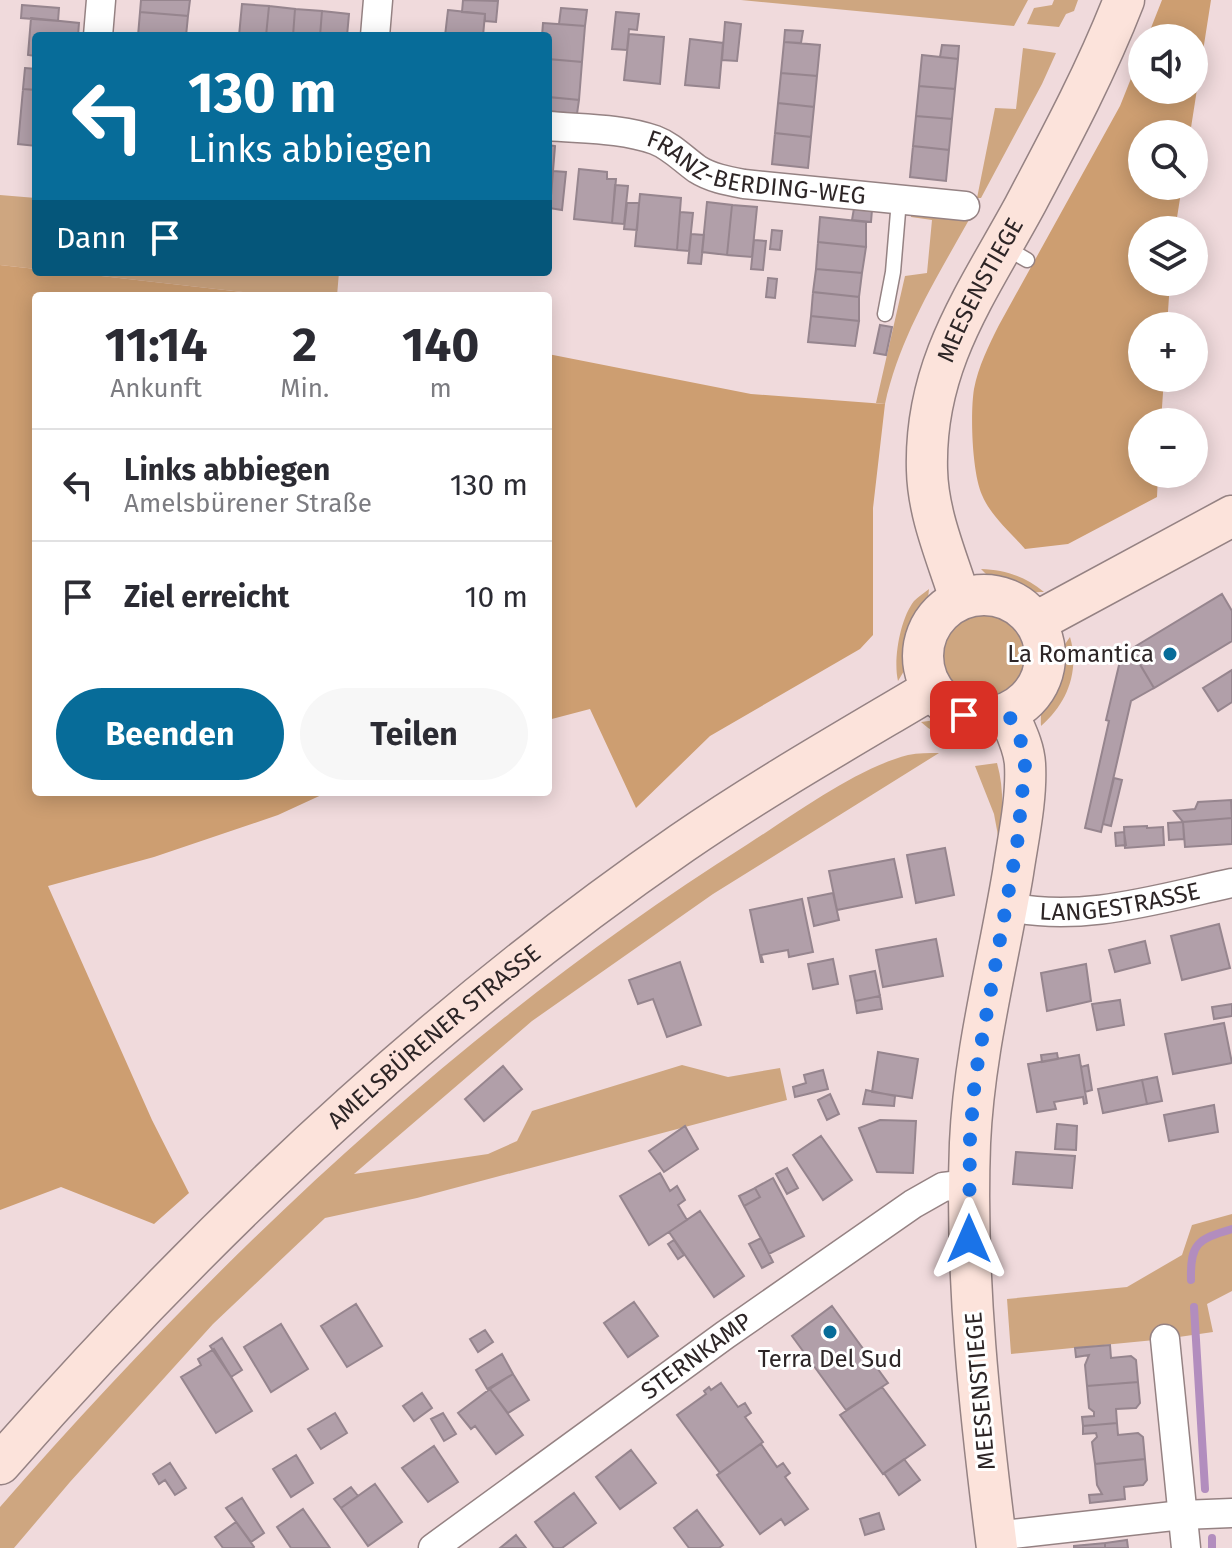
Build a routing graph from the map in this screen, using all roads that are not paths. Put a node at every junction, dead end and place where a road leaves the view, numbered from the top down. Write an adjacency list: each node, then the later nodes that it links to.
1 (101, 0): 4 (street)
2 (378, 0): 5 (street)
3 (1124, 0): 11 (street, MEESENSTIEGE)
4 (98, 32)
5 (375, 32)
6 (552, 126): 7 (street, FRANZ-BERDING-WEG)
7 (899, 200): 8 (street, FRANZ-BERDING-WEG); 9 (lane)
8 (965, 206)
9 (885, 314)
10 (1232, 516): 12 (street)
11 (960, 599): 12 (street); 13 (street)
12 (1036, 622): 14 (street)
13 (932, 689): 14 (street); 19 (street, AMELSBÜRENER STRASSE)
14 (1008, 713): 16 (street, MEESENSTIEGE)
15 (1232, 883): 16 (street, LANGESTRASSE)
16 (1007, 906): 17 (street, MEESENSTIEGE)
17 (969, 1184): 22 (street, MEESENSTIEGE); 23 (street, STERNKAMP)
18 (1165, 1339): 21 (street)
19 (0, 1464)
20 (1232, 1513): 21 (street)
21 (1182, 1515): 22 (street); 24 (street)
22 (996, 1542)
23 (433, 1548)
24 (1186, 1548)

